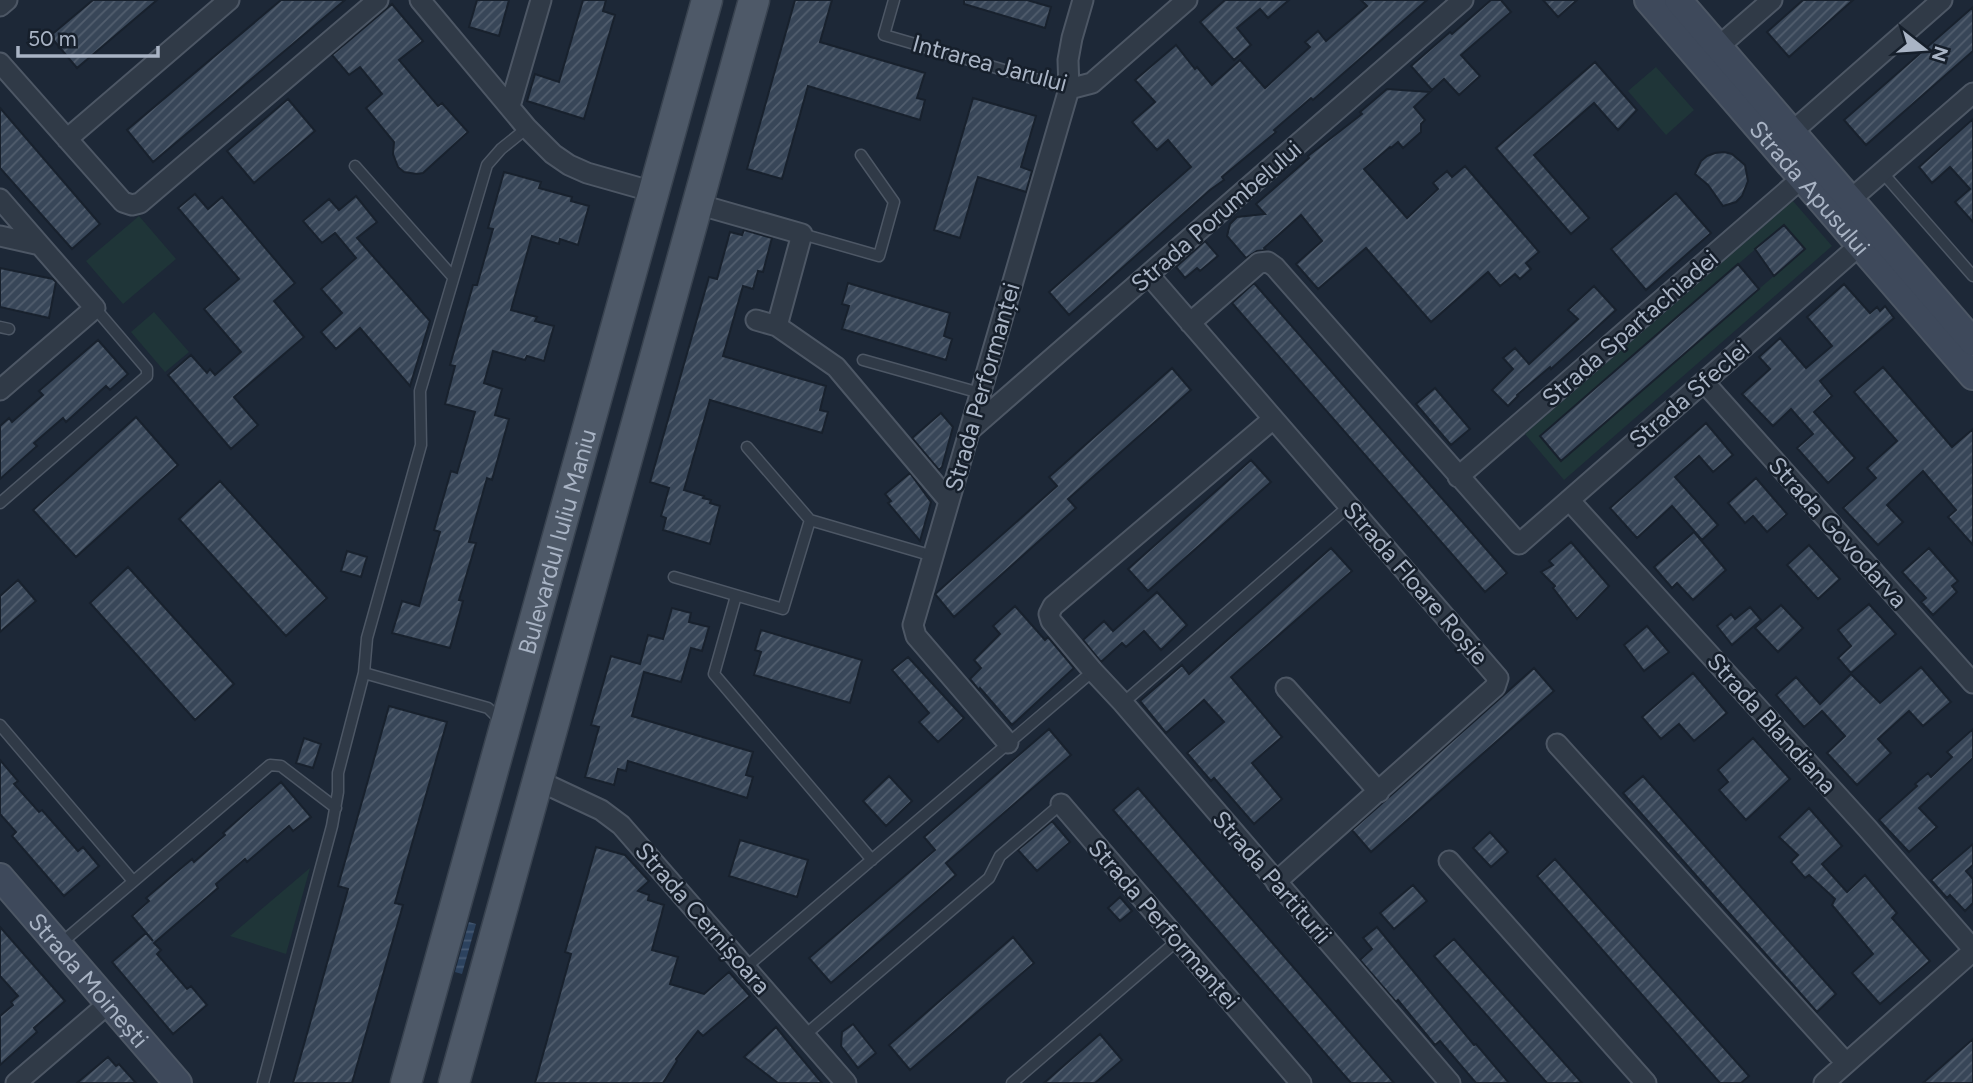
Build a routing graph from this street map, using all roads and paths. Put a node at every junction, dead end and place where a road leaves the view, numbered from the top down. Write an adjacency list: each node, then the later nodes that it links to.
1 (7, 0): 16 (street)
2 (229, 0): 24 (street)
3 (378, 0): 24 (street)
4 (420, 0): 21 (street)
5 (541, 0): 21 (street)
6 (707, 0): 29 (main road, Bulevardul Iuliu Maniu)
7 (754, 0): 31 (main road, Bulevardul Iuliu Maniu)
8 (894, 0): 19 (lane, Intrarea Jarului)
9 (1083, 0): 19 (street, Strada Performanței)
10 (1187, 0): 19 (street, Intrarea Jarului)
11 (1462, 0): 37 (street, Strada Porumbelului)
12 (1648, 0): 28 (main road, Strada Apusului)
13 (1678, 0): 17 (main road, Strada Apusului)
14 (1772, 0): 17 (street)
15 (1942, 0): 23 (street)
16 (0, 6)
17 (1718, 47): 23 (main road, Strada Apusului)
18 (0, 63): 24 (street)
19 (1069, 89): 49 (street, Strada Performanței)
20 (1973, 93): 27 (street, Strada Apusului)
21 (510, 106): 22 (street)
22 (527, 128): 29 (street); 39 (lane)
23 (1792, 132): 32 (main road, Strada Apusului)
24 (67, 139)
25 (861, 155): 33 (lane)
26 (355, 166): 39 (lane)
27 (1882, 172): 32 (street, Strada Apusului); 38 (lane)
28 (1802, 178): 32 (main road, Strada Apusului); 53 (street, Strada Spartachiadei)
29 (654, 192): 31 (main road); 67 (main road, Bulevardul Iuliu Maniu)
30 (0, 199): 36 (street)
31 (697, 204): 33 (street); 69 (main road, Bulevardul Iuliu Maniu)
32 (1842, 207): 35 (main road, Strada Apusului)
33 (802, 234): 43 (street)
34 (0, 236): 36 (street)
35 (1869, 238): 44 (main road, Strada Apusului); 46 (main road, Strada Apusului); 47 (street, Strada Sfeclei)
36 (40, 245): 40 (street)
37 (1149, 275): 42 (street, Strada Floare Roșie); 51 (street, Strada Porumbelului)
38 (1973, 276)
39 (453, 278): 63 (lane)
40 (95, 308): 48 (street); 56 (lane)
41 (756, 320): 43 (street)
42 (1190, 323): 50 (street, Strada Floare Roșie); 53 (street)
43 (777, 326): 55 (street)
44 (1973, 342)
45 (863, 360): 49 (lane)
46 (1973, 376)
47 (1704, 382): 54 (street, Strada Sfeclei); 64 (street, Strada Govodarva)
48 (0, 390)
49 (980, 393): 51 (street, Strada Performanței)
50 (1273, 419): 57 (street, Strada Floare Roșie); 62 (street, Strada Partiturii)
51 (969, 430): 55 (street, Strada Performanței)
52 (747, 447): 58 (lane)
53 (1458, 477): 54 (street, Strada Sfeclei)
54 (1569, 500): 83 (street, Strada Blandiana)
55 (949, 501): 59 (street, Strada Performanței)
56 (0, 503)
57 (1349, 506): 66 (lane); 73 (street, Strada Floare Roșie)
58 (810, 520): 59 (lane); 61 (lane)
59 (933, 556): 70 (street, Strada Performanței)
60 (674, 577): 61 (lane)
61 (736, 596): 76 (lane)
62 (1093, 671): 66 (street, Strada Partiturii); 70 (lane)
63 (364, 673): 67 (lane); 75 (lane)
64 (1973, 683)
65 (1286, 688): 73 (street)
66 (1123, 702): 80 (street, Strada Partiturii)
67 (506, 724): 69 (main road); 91 (main road, Bulevardul Iuliu Maniu)
68 (0, 725): 79 (lane)
69 (550, 737): 72 (main road, Bulevardul Iuliu Maniu)
70 (1008, 743): 76 (lane)
71 (1557, 744): 87 (street)
72 (537, 780): 84 (street, Strada Cernișoara); 92 (main road, Bulevardul Iuliu Maniu)
73 (1378, 792): 80 (street, Strada Floare Roșie)
74 (1061, 804): 81 (street, Strada Performanței); 86 (lane, Strada Performanței)
75 (336, 808): 79 (lane); 90 (lane)
76 (872, 860): 84 (lane)
77 (1449, 861): 97 (street)
78 (0, 877): 82 (main road, Strada Moinești)
79 (133, 881): 82 (lane)
80 (1276, 882): 96 (street, Strada Partiturii)
81 (1178, 940): 94 (lane); 95 (street, Strada Performanței)
82 (58, 944): 85 (main road, Strada Moinești)
83 (1973, 950): 87 (street)
84 (746, 967): 86 (street, Strada Cernișoara)
85 (109, 1003): 88 (street); 89 (main road, Strada Moinești)
86 (805, 1035): 93 (street, Strada Cernișoara)
87 (1846, 1063): 98 (street)
88 (16, 1083)
89 (178, 1083)
90 (263, 1083)
91 (406, 1083)
92 (454, 1083)
93 (846, 1083)
94 (1012, 1083)
95 (1301, 1083)
96 (1450, 1083)
97 (1646, 1083)
98 (1824, 1083)

